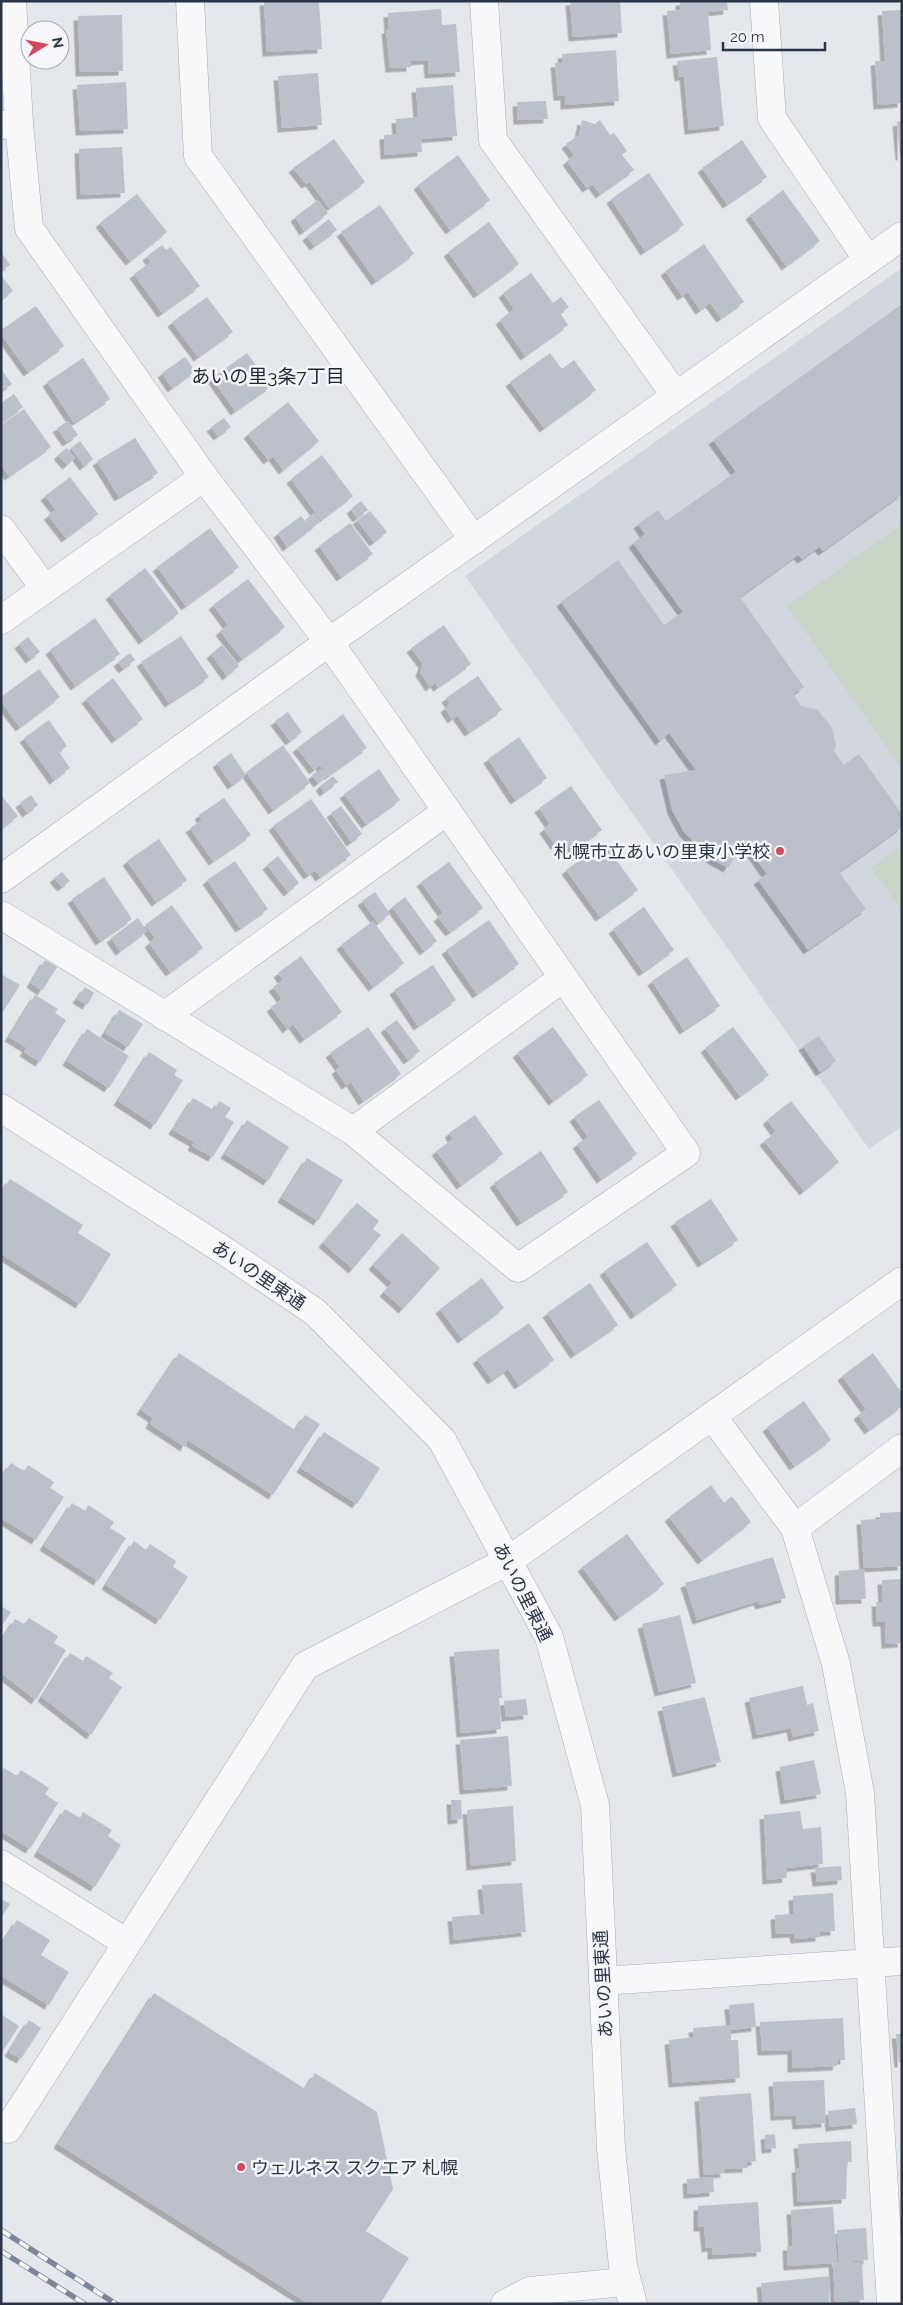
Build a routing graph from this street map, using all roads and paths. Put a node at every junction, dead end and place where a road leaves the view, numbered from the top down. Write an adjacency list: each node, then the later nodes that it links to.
1 (12, 1): 5 (street)
2 (190, 1): 11 (street)
3 (484, 1): 8 (street)
4 (764, 1): 7 (street)
5 (10, 125): 9 (street)
6 (902, 236): 7 (street)
7 (868, 260): 8 (street)
8 (676, 396): 11 (street)
9 (204, 477): 12 (street); 14 (street)
10 (1, 529): 12 (street)
11 (474, 540): 14 (street)
12 (45, 589): 13 (street)
13 (1, 620)
14 (329, 642): 15 (street); 16 (street)
15 (447, 811): 18 (street); 19 (street)
16 (1, 879)
17 (1, 915): 19 (street)
18 (563, 978): 21 (street); 21 (street)
19 (164, 1016): 21 (street)
20 (1, 1108): 26 (street, あいの里東通)
21 (353, 1130)
22 (902, 1282): 23 (street)
23 (712, 1416): 25 (street); 26 (street)
24 (902, 1448): 25 (street)
25 (795, 1528): 30 (street)
26 (508, 1561): 28 (street); 31 (street, あいの里東通)
27 (1, 1864): 28 (street)
28 (127, 1943): 32 (street)
29 (902, 1961): 30 (street)
30 (869, 1963): 31 (street); 35 (street)
31 (603, 1981): 33 (street, あいの里東通)
32 (1, 2125)
33 (629, 2293): 34 (street)
34 (505, 2304)
35 (891, 2304)

